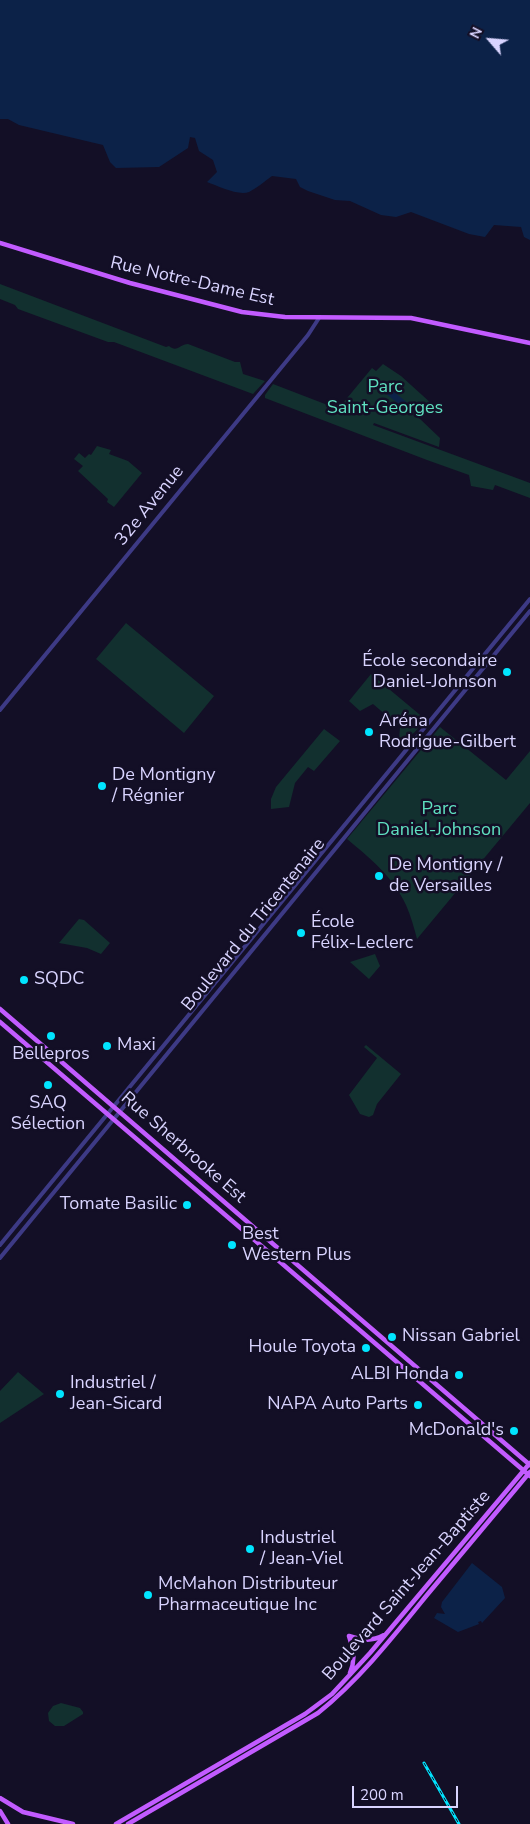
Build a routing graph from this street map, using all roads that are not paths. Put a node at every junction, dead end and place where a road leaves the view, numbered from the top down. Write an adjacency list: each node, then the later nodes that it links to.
1 (0, 243): 2 (main road, Rue Notre-Dame Est)
2 (319, 318): 3 (main road, Rue Notre-Dame Est); 8 (street, 32e Avenue)
3 (530, 343)
4 (530, 600): 6 (street, Boulevard du Tricentenaire)
5 (530, 611): 7 (street, Boulevard du Tricentenaire)
6 (497, 640): 7 (street); 9 (street, Boulevard du Tricentenaire)
7 (502, 645): 10 (street, Boulevard du Tricentenaire)
8 (0, 710)
9 (411, 744): 10 (street); 11 (street, Boulevard du Tricentenaire)
10 (417, 749): 12 (street, Boulevard du Tricentenaire)
11 (386, 773): 12 (street); 13 (street, Boulevard du Tricentenaire)
12 (392, 779): 14 (street, Boulevard du Tricentenaire)
13 (366, 798): 14 (street); 21 (street, Boulevard du Tricentenaire)
14 (372, 803): 22 (street, Boulevard du Tricentenaire)
15 (0, 1009): 17 (main road, Rue Sherbrooke Est)
16 (0, 1022): 18 (main road, Rue Sherbrooke Est)
17 (29, 1035): 18 (main road); 19 (main road, Rue Sherbrooke Est)
18 (20, 1038): 20 (main road, Rue Sherbrooke Est)
19 (68, 1068): 20 (main road); 21 (main road, Rue Sherbrooke Est)
20 (56, 1070): 23 (main road, Rue Sherbrooke Est)
21 (114, 1107): 22 (main road, Rue Sherbrooke Est); 23 (street, Boulevard du Tricentenaire)
22 (120, 1112): 24 (street, Boulevard du Tricentenaire); 25 (main road, Rue Sherbrooke Est)
23 (108, 1114): 24 (main road, Rue Sherbrooke Est); 29 (street, Boulevard du Tricentenaire)
24 (114, 1119): 26 (main road, Rue Sherbrooke Est); 31 (street, Boulevard du Tricentenaire)
25 (196, 1178): 26 (main road); 27 (main road, Rue Sherbrooke Est)
26 (190, 1184): 28 (main road, Rue Sherbrooke Est)
27 (220, 1199): 28 (main road); 30 (main road, Rue Sherbrooke Est)
28 (215, 1206): 32 (main road, Rue Sherbrooke Est)
29 (0, 1245)
30 (285, 1254): 32 (main road); 33 (main road, Rue Sherbrooke Est)
31 (0, 1258)
32 (279, 1261): 34 (main road, Rue Sherbrooke Est)
33 (310, 1275): 34 (main road); 35 (main road, Rue Sherbrooke Est)
34 (304, 1282): 36 (main road, Rue Sherbrooke Est)
35 (403, 1356): 36 (main road); 37 (main road, Rue Sherbrooke Est)
36 (398, 1363): 38 (main road, Rue Sherbrooke Est)
37 (421, 1373): 38 (main road); 39 (main road, Rue Sherbrooke Est)
38 (416, 1378): 40 (main road, Rue Sherbrooke Est)
39 (476, 1420): 40 (main road); 41 (main road, Rue Sherbrooke Est)
40 (471, 1426): 42 (main road, Rue Sherbrooke Est)
41 (530, 1464): 42 (main road, Boulevard Saint-Jean-Baptiste)
42 (528, 1473): 43 (main road, Boulevard Saint-Jean-Baptiste); 44 (main road, Boulevard Saint-Jean-Baptiste)
43 (477, 1526): 44 (main road); 45 (main road, Boulevard Saint-Jean-Baptiste)
44 (482, 1530): 46 (main road, Boulevard Saint-Jean-Baptiste)
45 (466, 1540): 46 (main road); 47 (main road, Boulevard Saint-Jean-Baptiste)
46 (471, 1544): 48 (main road, Boulevard Saint-Jean-Baptiste)
47 (423, 1590): 48 (main road); 49 (main road, Boulevard Saint-Jean-Baptiste)
48 (428, 1594): 56 (main road, Boulevard Saint-Jean-Baptiste)
49 (391, 1629): 50 (main road, Boulevard Saint-Jean-Baptiste); 50 (main road)
50 (347, 1678): 55 (main road, Boulevard Saint-Jean-Baptiste)
51 (0, 1798): 54 (main road)
52 (0, 1811): 53 (main road)
53 (8, 1824)
54 (72, 1824)
55 (116, 1824)
56 (128, 1824)

